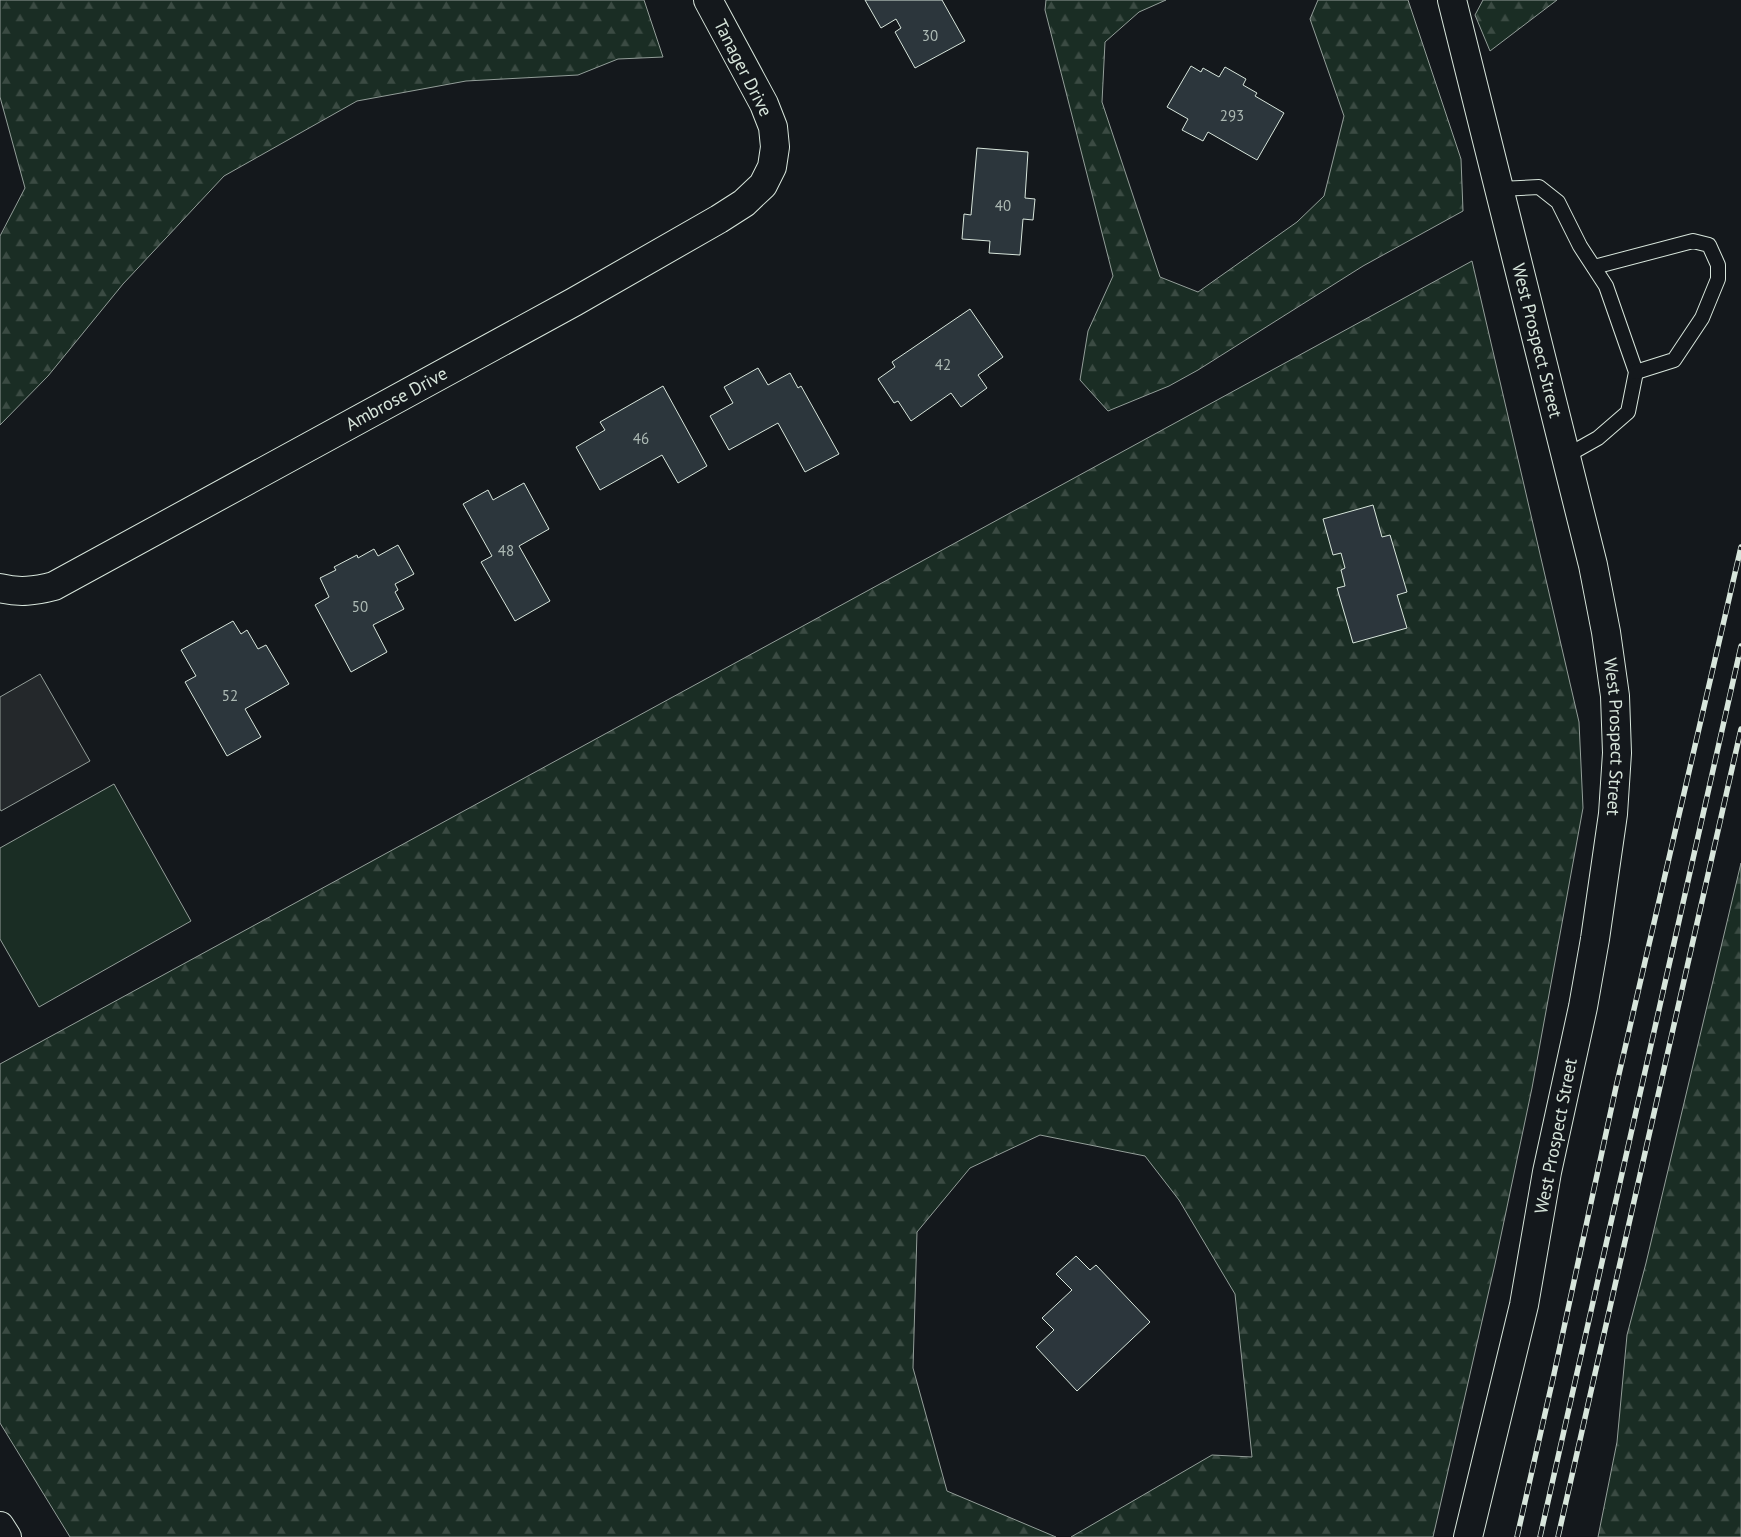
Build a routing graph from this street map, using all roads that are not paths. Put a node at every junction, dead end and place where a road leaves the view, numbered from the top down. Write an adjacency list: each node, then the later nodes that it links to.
1 (708, 0): 3 (main road, Tanager Drive)
2 (1452, 0): 4 (main road, West Prospect Street)
3 (772, 167): 8 (main road, Ambrose Drive)
4 (1499, 189): 5 (lane); 7 (main road, West Prospect Street)
5 (1594, 267): 6 (lane); 6 (lane)
6 (1636, 372): 7 (lane)
7 (1566, 456): 11 (main road, West Prospect Street)
8 (0, 588)
9 (0, 1526): 10 (main road)
10 (7, 1537)
11 (1468, 1537)

